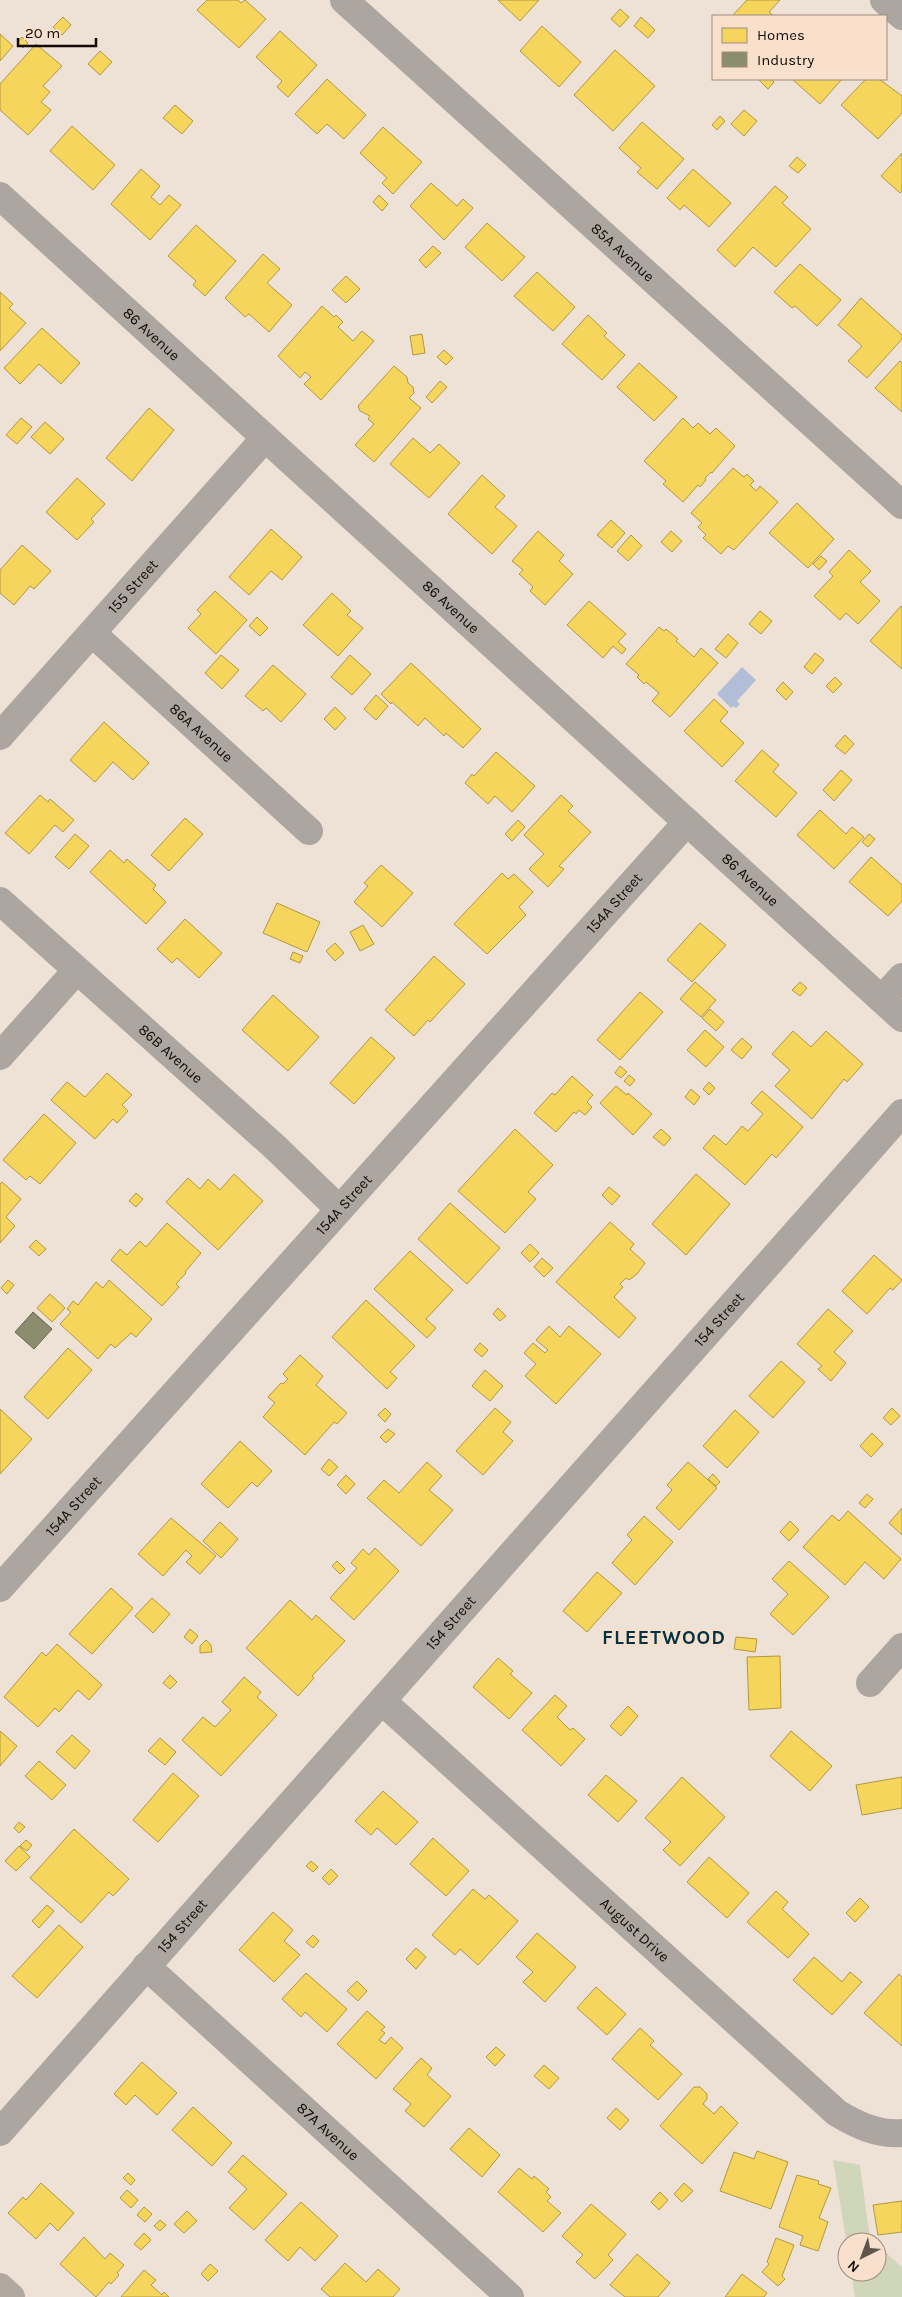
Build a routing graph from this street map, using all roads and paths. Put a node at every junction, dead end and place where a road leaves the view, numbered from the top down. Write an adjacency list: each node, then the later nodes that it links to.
1 (344, 0): 6 (street, 85A Avenue)
2 (884, 0): 3 (street)
3 (902, 16)
4 (2, 203): 5 (street, 86 Avenue)
5 (265, 438): 7 (street, 155 Street); 9 (street, 86 Avenue)
6 (902, 506)
7 (92, 633): 8 (street, 155 Street); 10 (street, 86A Avenue)
8 (0, 736)
9 (687, 822): 14 (street, 86 Avenue); 18 (street, 154A Street)
10 (310, 831)
11 (0, 901): 12 (street, 86B Avenue)
12 (76, 971): 16 (street); 18 (street, 86B Avenue)
13 (902, 977): 14 (street)
14 (882, 999): 15 (street, 86 Avenue)
15 (902, 1018)
16 (0, 1056)
17 (902, 1113): 22 (street, 154 Street)
18 (339, 1209): 19 (street, 154A Street)
19 (0, 1588)
20 (902, 1647): 21 (street)
21 (870, 1683)
22 (382, 1701): 23 (street, 154 Street); 25 (street, August Drive)
23 (146, 1966): 24 (street, 154 Street); 28 (street, 87A Avenue)
24 (0, 2132)
25 (902, 2133)
26 (0, 2287): 27 (main road)
27 (11, 2297)
28 (510, 2297)

